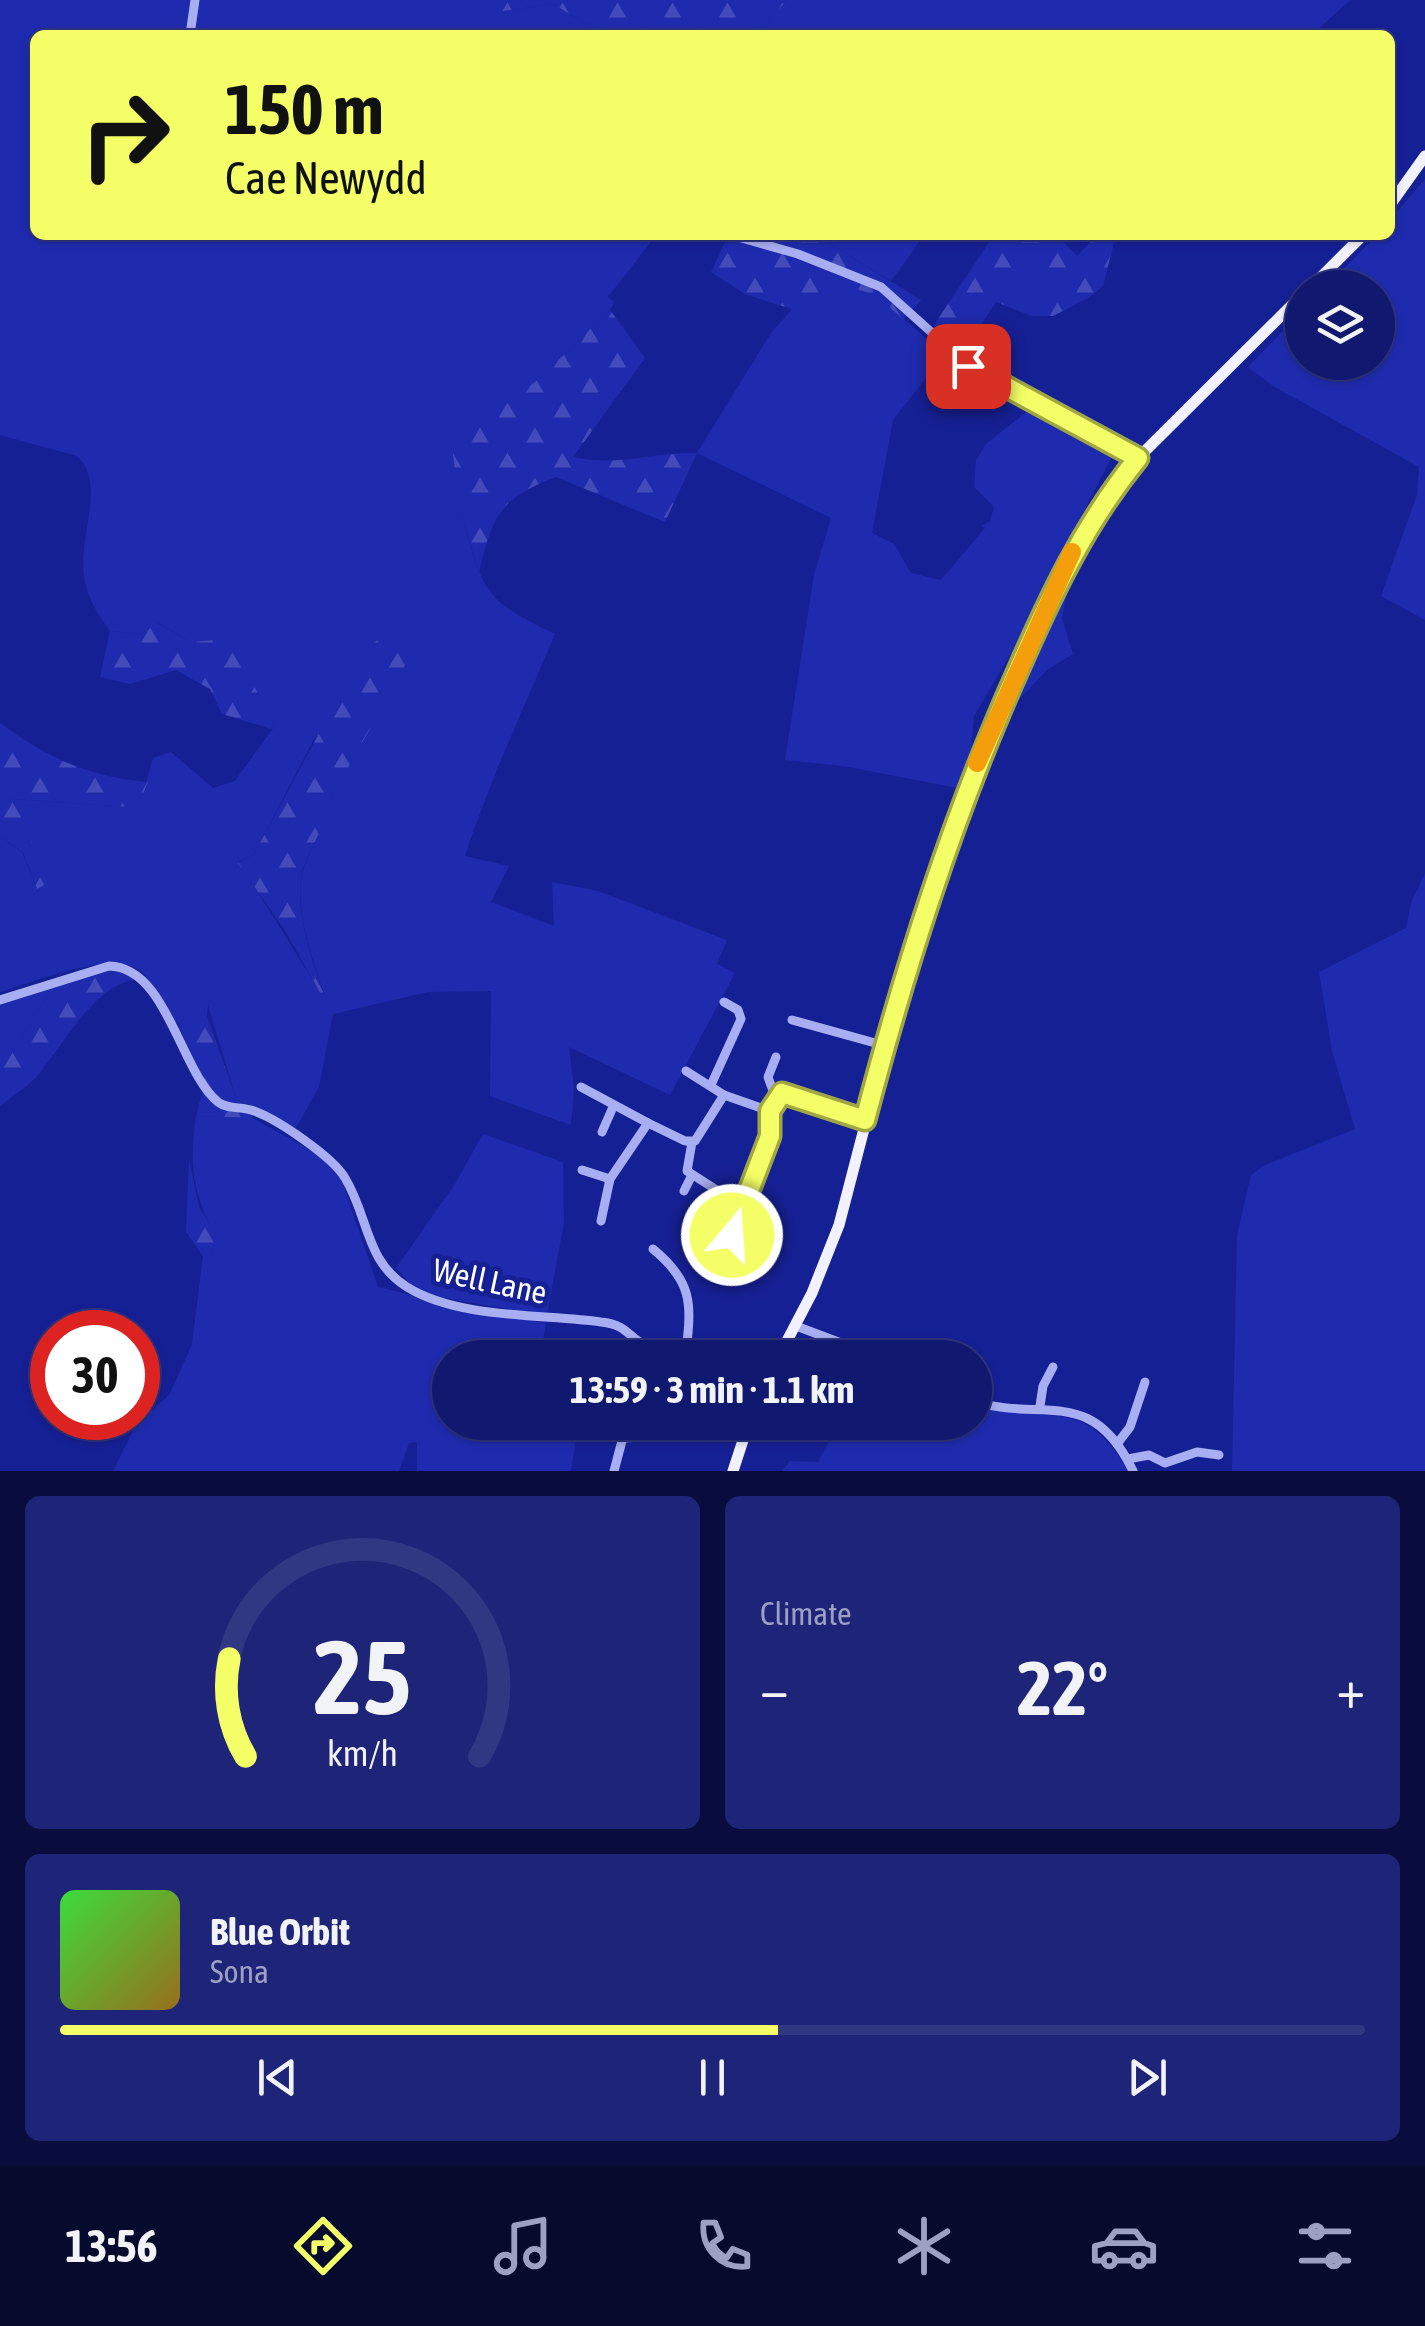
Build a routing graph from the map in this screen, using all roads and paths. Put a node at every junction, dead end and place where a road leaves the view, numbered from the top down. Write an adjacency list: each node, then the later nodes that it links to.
1 (195, 0): 2 (street)
2 (191, 30)
3 (1425, 156): 4 (main road)
4 (1395, 198)
5 (749, 240): 9 (street)
6 (1358, 240): 7 (main road)
7 (1328, 270)
8 (1285, 312): 9 (main road)
9 (1138, 458): 13 (main road)
10 (0, 1000): 35 (street, Well Lane)
11 (724, 1002): 16 (street)
12 (792, 1020): 13 (street)
13 (886, 1046): 22 (main road)
14 (776, 1056): 18 (street)
15 (686, 1071): 16 (street)
16 (711, 1084): 19 (street)
17 (581, 1087): 20 (street)
18 (782, 1093): 21 (street); 22 (street)
19 (724, 1095): 21 (street); 25 (street)
20 (613, 1107): 23 (street); 24 (street)
21 (770, 1111): 32 (street)
22 (865, 1120): 34 (main road)
23 (648, 1124): 25 (street); 28 (street)
24 (602, 1132)
25 (692, 1142): 27 (street)
26 (582, 1170): 28 (street)
27 (691, 1177): 29 (street); 30 (street)
28 (610, 1179): 31 (street)
29 (714, 1189)
30 (684, 1191)
31 (600, 1221)
32 (732, 1235)
33 (653, 1249): 36 (street)
34 (796, 1326): 37 (main road); 38 (street)
35 (638, 1340)
36 (687, 1340)
37 (788, 1340)
38 (834, 1340)
39 (1053, 1367): 41 (street)
40 (1145, 1382): 45 (street)
41 (1040, 1406): 42 (street); 45 (street)
42 (992, 1407)
43 (623, 1440): 48 (street)
44 (744, 1440): 49 (main road)
45 (1117, 1444): 47 (street)
46 (1219, 1456): 47 (street)
47 (1128, 1459): 50 (street)
48 (614, 1471)
49 (734, 1471)
50 (1133, 1471)

